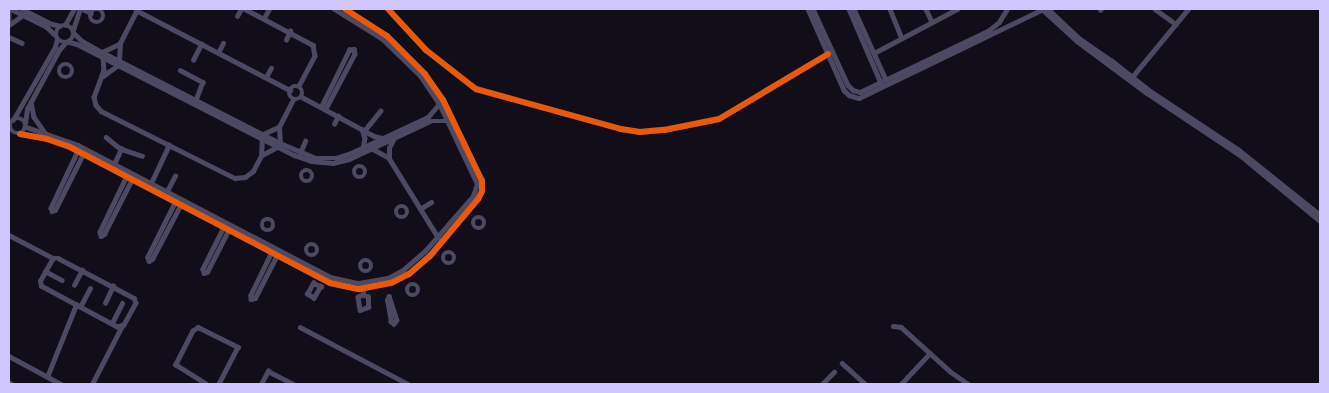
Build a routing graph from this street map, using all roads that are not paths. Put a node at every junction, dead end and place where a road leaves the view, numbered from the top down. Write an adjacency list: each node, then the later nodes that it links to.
1 (38, 9): 26 (street)
2 (74, 9): 33 (street)
3 (82, 9): 25 (street); 35 (street)
4 (241, 9): 27 (street)
5 (246, 9): 28 (street)
6 (269, 9): 28 (street)
7 (334, 9): 67 (street)
8 (345, 9): 115 (street)
9 (388, 9): 48 (street)
10 (808, 9): 48 (street)
11 (814, 9): 60 (street)
12 (849, 9): 60 (street)
13 (854, 9): 47 (street)
14 (890, 9): 38 (street)
15 (926, 9): 29 (street)
16 (957, 9): 29 (street)
17 (1007, 9): 59 (street)
18 (1043, 9): 48 (street); 88 (street)
19 (1155, 9): 31 (street)
20 (1188, 9): 31 (street)
21 (10, 10): 24 (street); 30 (street)
22 (136, 10): 42 (street); 45 (street)
23 (1052, 10): 58 (street)
24 (24, 11): 26 (street); 30 (street); 32 (street)
25 (91, 13)
26 (34, 15): 32 (street)
27 (237, 16)
28 (264, 18): 34 (street)
29 (932, 22): 38 (street)
30 (9, 24)
31 (1176, 24): 58 (street)
32 (48, 25): 33 (street); 37 (street)
33 (63, 25): 35 (street); 37 (street)
34 (290, 31): 39 (street); 61 (street)
35 (73, 32): 40 (street); 44 (street)
36 (9, 37): 41 (street)
37 (56, 38): 40 (street); 72 (street)
38 (902, 38): 47 (street)
39 (286, 40)
40 (67, 42): 44 (street); 52 (street)
41 (22, 43)
42 (120, 43): 49 (street); 51 (street)
43 (223, 43): 46 (street)
44 (82, 44): 49 (street)
45 (201, 44): 46 (street); 50 (street)
46 (218, 53): 57 (street)
47 (874, 53): 59 (street)
48 (828, 54)
49 (102, 55): 51 (street); 56 (street)
50 (193, 60)
51 (119, 63): 56 (street); 65 (street); 78 (street)
52 (52, 64): 53 (street); 66 (street)
53 (60, 68)
54 (271, 68): 57 (street)
55 (180, 70): 65 (street)
56 (102, 77): 89 (street)
57 (266, 77): 62 (street)
58 (1132, 77): 88 (street)
59 (886, 80): 60 (street)
60 (881, 83)
61 (299, 86): 62 (street); 63 (street)
62 (290, 90): 64 (street)
63 (302, 97): 64 (street); 68 (street)
64 (293, 99): 77 (street)
65 (196, 100): 78 (street)
66 (31, 101): 75 (street); 82 (street)
67 (439, 104): 71 (street); 73 (street)
68 (324, 108): 68 (street); 70 (street)
69 (380, 111): 79 (street)
70 (338, 116): 74 (street); 79 (street)
71 (429, 119): 73 (street); 85 (street); 86 (street)
72 (13, 120): 75 (street); 76 (street)
73 (448, 121): 123 (street)
74 (334, 124)
75 (25, 125): 81 (street); 82 (street)
76 (9, 127): 80 (street)
77 (278, 127): 83 (street); 90 (street)
78 (250, 130): 83 (street)
79 (363, 130): 85 (street); 91 (street)
80 (11, 133): 81 (street)
81 (20, 134): 95 (street)
82 (46, 134): 95 (street)
83 (262, 136): 90 (street); 97 (street)
84 (106, 137): 92 (street)
85 (384, 139): 91 (street)
86 (394, 140): 93 (street); 99 (street)
87 (305, 141): 94 (street)
88 (1225, 143): 116 (street); 119 (street)
89 (169, 145): 97 (street); 106 (street)
90 (279, 145): 94 (street); 97 (street); 100 (street)
91 (363, 148): 94 (street)
92 (122, 149): 96 (street); 101 (street)
93 (373, 149): 98 (street); 99 (street)
94 (300, 152)
95 (85, 153): 101 (street); 105 (street); 108 (street)
96 (142, 156)
97 (261, 156)
98 (353, 158): 100 (street); 102 (street)
99 (389, 158): 109 (street)
100 (312, 161): 103 (street)
101 (114, 164): 106 (street)
102 (357, 166)
103 (309, 170)
104 (175, 176): 107 (street)
105 (130, 178): 111 (street); 118 (street)
106 (151, 183): 107 (street)
107 (167, 191): 114 (street)
108 (59, 196)
109 (416, 202): 112 (street); 113 (street)
110 (431, 202): 113 (street)
111 (178, 203): 114 (street); 125 (street)
112 (407, 208)
113 (420, 209): 123 (street)
114 (198, 210): 120 (street); 124 (street)
115 (467, 212): 117 (street); 126 (street)
116 (1320, 215)
117 (474, 219)
118 (108, 220)
119 (1320, 221)
120 (226, 228): 127 (street); 129 (street)
121 (265, 230): 124 (street)
122 (9, 235): 131 (street)
123 (438, 237): 140 (street)
124 (260, 240): 132 (street)
125 (157, 244)
126 (437, 247): 128 (street); 136 (street)
127 (274, 254): 137 (street); 139 (street)
128 (445, 254)
129 (212, 255)
130 (309, 255): 132 (street)
131 (53, 258): 133 (street); 134 (street)
132 (305, 264): 141 (street)
133 (82, 270): 144 (street); 145 (street)
134 (45, 271): 138 (street); 152 (street)
135 (366, 272): 141 (street)
136 (405, 276): 140 (street); 143 (street)
137 (321, 278): 142 (street); 147 (street)
138 (62, 280)
139 (261, 280)
140 (387, 282): 141 (street); 147 (street); 149 (street)
141 (367, 283)
142 (318, 284)
143 (410, 284)
144 (74, 286)
145 (113, 286): 150 (street); 154 (street)
146 (90, 288): 152 (street)
147 (363, 288): 148 (street)
148 (363, 295)
149 (388, 296): 149 (street)
150 (105, 303)
151 (122, 303): 153 (street)
152 (78, 306): 153 (street); 161 (street)
153 (112, 324): 154 (street)
154 (122, 326): 166 (street)
155 (894, 326): 157 (street)
156 (300, 327): 171 (street)
157 (930, 353): 174 (street); 175 (street)
158 (9, 356): 161 (street)
159 (842, 364): 173 (street)
160 (834, 372): 172 (street)
161 (49, 378): 164 (street); 165 (street)
162 (9, 382): 163 (street)
163 (12, 384)
164 (48, 384)
165 (61, 384)
166 (92, 384)
167 (206, 384): 168 (street)
168 (219, 384)
169 (261, 384): 170 (street)
170 (294, 384)
171 (408, 384)
172 (822, 384)
173 (865, 384)
174 (901, 384)
175 (968, 384)

